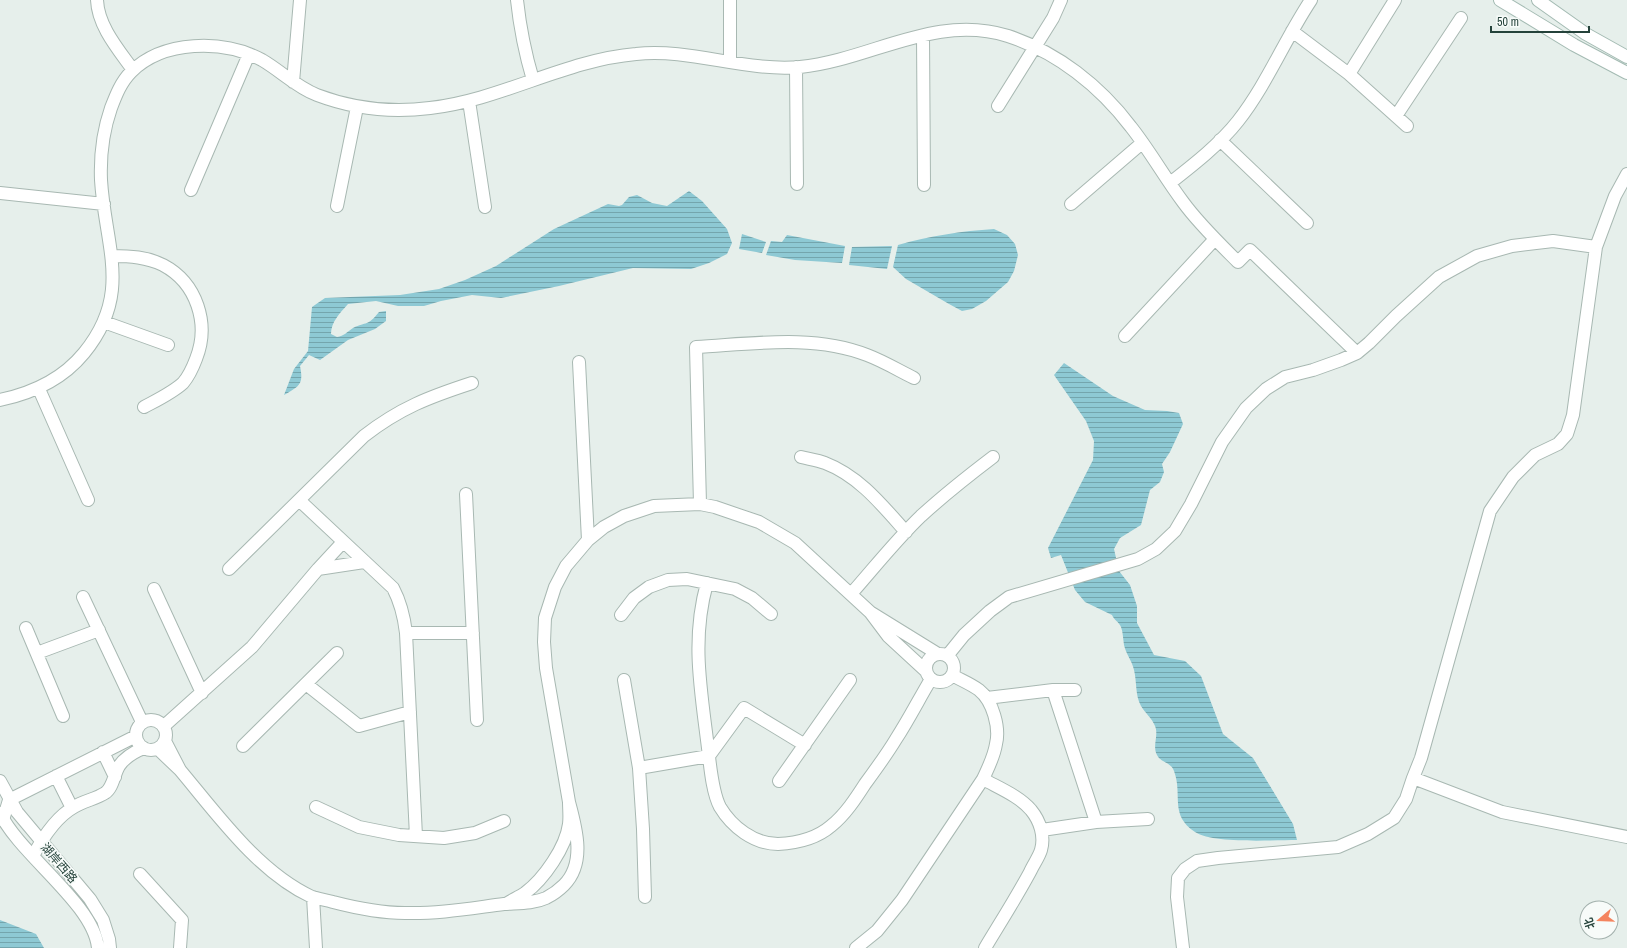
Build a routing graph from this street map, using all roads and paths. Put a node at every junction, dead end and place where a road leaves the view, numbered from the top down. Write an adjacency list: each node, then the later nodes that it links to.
1 (97, 0): 20 (street)
2 (300, 0): 24 (street)
3 (517, 0): 23 (street)
4 (730, 0): 18 (street)
5 (1061, 0): 11 (street)
6 (1067, 0): 11 (street)
7 (1311, 0): 13 (street)
8 (1395, 0): 22 (street)
9 (1500, 0): 21 (street)
10 (1538, 0): 17 (street)
11 (1053, 18): 15 (street)
12 (1461, 18): 28 (street)
13 (1292, 31): 22 (street); 30 (street)
14 (923, 36): 15 (street); 19 (street); 35 (street)
15 (1035, 48): 26 (street); 31 (street)
16 (249, 54): 20 (street); 24 (street); 36 (street)
17 (1627, 57)
18 (730, 62): 19 (street); 23 (street)
19 (796, 67): 34 (street)
20 (133, 70): 38 (street)
21 (1627, 73)
22 (1348, 74): 28 (street)
23 (533, 80): 25 (street)
24 (293, 82): 27 (street)
25 (469, 101): 27 (street); 41 (street)
26 (998, 106)
27 (356, 107): 40 (street)
28 (1396, 116): 29 (street)
29 (1407, 126)
30 (1220, 140): 33 (street); 42 (street)
31 (1142, 142): 33 (street); 39 (street)
32 (1627, 174): 44 (street)
33 (1170, 183): 43 (street)
34 (797, 184)
35 (924, 185)
36 (191, 190)
37 (0, 193): 38 (street)
38 (104, 204): 45 (street)
39 (1071, 204)
40 (336, 206)
41 (485, 207)
42 (1307, 223)
43 (1215, 239): 47 (street); 49 (street)
44 (1596, 247): 49 (street); 106 (street)
45 (112, 256): 46 (street); 55 (street)
46 (104, 322): 48 (street); 53 (street)
47 (1125, 336)
48 (168, 345)
49 (1357, 353): 81 (street)
50 (579, 362): 63 (street)
51 (914, 378): 61 (street)
52 (472, 383): 60 (street)
53 (39, 389): 54 (street); 59 (street)
54 (0, 400)
55 (144, 407)
56 (801, 457): 62 (street)
57 (993, 457): 62 (street)
58 (466, 494): 78 (street)
59 (88, 500)
60 (299, 500): 64 (street); 66 (street)
61 (700, 504): 63 (street); 70 (street)
62 (906, 532): 70 (street)
63 (588, 540): 111 (street)
64 (343, 542): 65 (street); 67 (street)
65 (364, 562): 67 (street); 77 (street)
66 (229, 569)
67 (318, 569): 89 (street)
68 (708, 583): 73 (street); 74 (street); 102 (street)
69 (154, 589): 89 (street)
70 (851, 594): 72 (street)
71 (83, 597): 76 (street)
72 (870, 612): 81 (street); 82 (street)
73 (771, 614)
74 (621, 615)
75 (26, 628): 80 (street)
76 (98, 630): 80 (street); 94 (street)
77 (406, 633): 78 (street); 91 (street)
78 (473, 633): 93 (street)
79 (338, 653): 86 (street)
80 (37, 654): 92 (street)
81 (943, 655): 82 (street); 83 (street)
82 (928, 675): 83 (street); 102 (street)
83 (952, 675): 90 (street)
84 (624, 680): 103 (street)
85 (850, 680): 98 (street)
86 (306, 684): 91 (street); 99 (street)
87 (1053, 690): 88 (street); 90 (street); 117 (street)
88 (1074, 690)
89 (202, 693): 95 (street)
90 (987, 698): 107 (street)
91 (410, 712): 119 (street)
92 (63, 716)
93 (477, 720)
94 (142, 722): 95 (street); 96 (street)
95 (164, 726): 97 (street)
96 (136, 736): 100 (street); 101 (street)
97 (162, 745): 100 (street); 124 (street)
98 (805, 745): 102 (street); 109 (street)
99 (243, 746)
100 (144, 748): 105 (street)
101 (103, 752): 104 (street); 105 (street)
102 (709, 756): 103 (street)
103 (639, 768): 125 (street)
104 (56, 776): 110 (street); 113 (street)
105 (115, 777): 113 (street)
106 (1412, 778): 120 (street); 133 (street)
107 (983, 779): 118 (street); 131 (street)
108 (0, 781): 110 (street, 湖岸西路)
109 (780, 781)
110 (9, 800): 114 (street); 121 (street, 湖岸西路)
111 (569, 802): 126 (street); 126 (street)
112 (316, 807): 119 (street)
113 (72, 808): 121 (street)
114 (2, 816): 122 (street, 湖岸西路)
115 (1148, 818): 117 (street)
116 (504, 821): 119 (street)
117 (1096, 822): 118 (street)
118 (1042, 830): 132 (street)
119 (416, 836)
120 (1627, 837)
121 (41, 842): 122 (street); 128 (street, 湖岸西路)
122 (33, 856): 127 (street, 湖岸西路)
123 (140, 874): 129 (street)
124 (313, 897): 126 (street); 130 (street)
125 (645, 897)
126 (506, 904)
127 (98, 948)
128 (110, 948)
129 (180, 948)
130 (316, 948)
131 (856, 948)
132 (985, 948)
133 (1183, 948)

